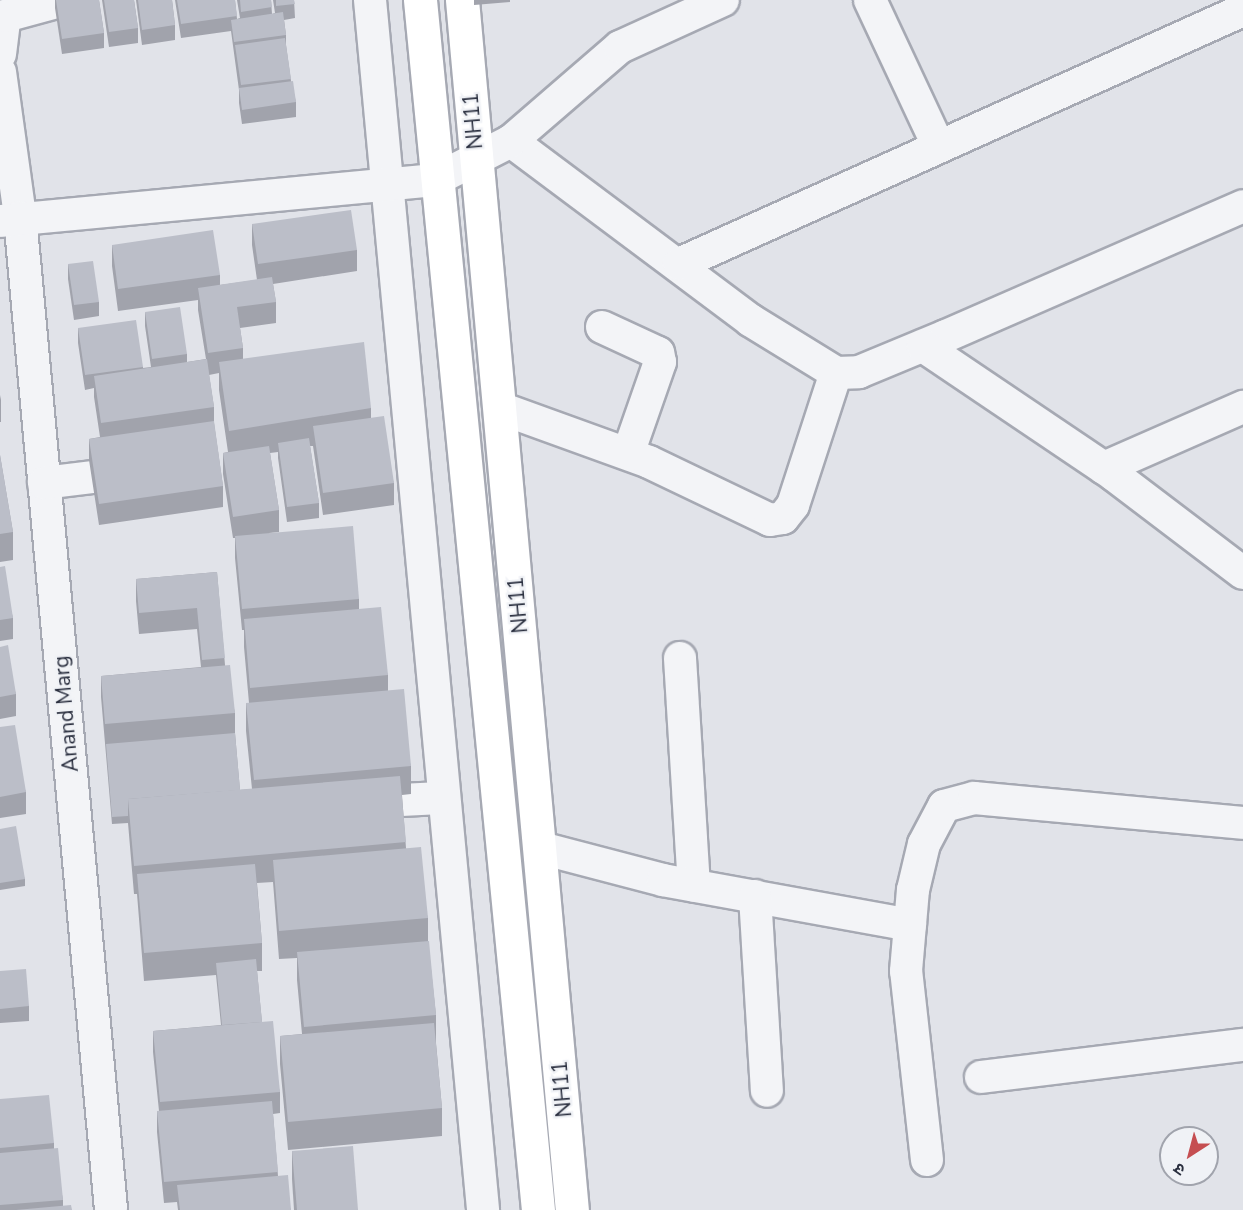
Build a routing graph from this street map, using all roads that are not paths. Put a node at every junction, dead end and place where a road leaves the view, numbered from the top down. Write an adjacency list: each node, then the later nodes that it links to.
1 (64, 0): 8 (street)
2 (370, 0): 14 (street)
3 (420, 0): 13 (highway)
4 (462, 0): 12 (highway, NH11)
5 (723, 0): 10 (street)
6 (870, 0): 11 (street)
7 (1243, 10): 11 (street)
8 (0, 54)
9 (0, 72): 16 (street, Anand Marg)
10 (511, 141): 12 (street); 17 (street)
11 (939, 147): 17 (street)
12 (476, 156): 13 (street); 22 (highway, NH11)
13 (435, 180): 14 (street); 42 (highway)
14 (391, 185): 16 (street); 29 (street)
15 (1243, 206): 19 (street)
16 (10, 219): 26 (street, Anand Marg)
17 (679, 264): 20 (street)
18 (602, 327): 23 (street)
19 (923, 346): 20 (street); 24 (street)
20 (836, 373): 23 (street)
21 (1243, 407): 24 (street)
22 (500, 408): 23 (street); 32 (highway, NH11)
23 (628, 454)
24 (1104, 468): 27 (street)
25 (161, 469): 26 (street)
26 (44, 483): 40 (street, Anand Marg)
27 (1243, 573)
28 (680, 658): 33 (street)
29 (441, 798): 30 (street); 41 (street)
30 (331, 804)
31 (1243, 823): 35 (street)
32 (541, 848): 33 (street); 43 (highway, NH11)
33 (693, 886): 34 (street)
34 (755, 896): 35 (street); 38 (street)
35 (910, 925): 39 (street)
36 (1243, 1045): 37 (street)
37 (981, 1077)
38 (767, 1090)
39 (927, 1160)
40 (111, 1210)
41 (483, 1210)
42 (538, 1210)
43 (572, 1210)

